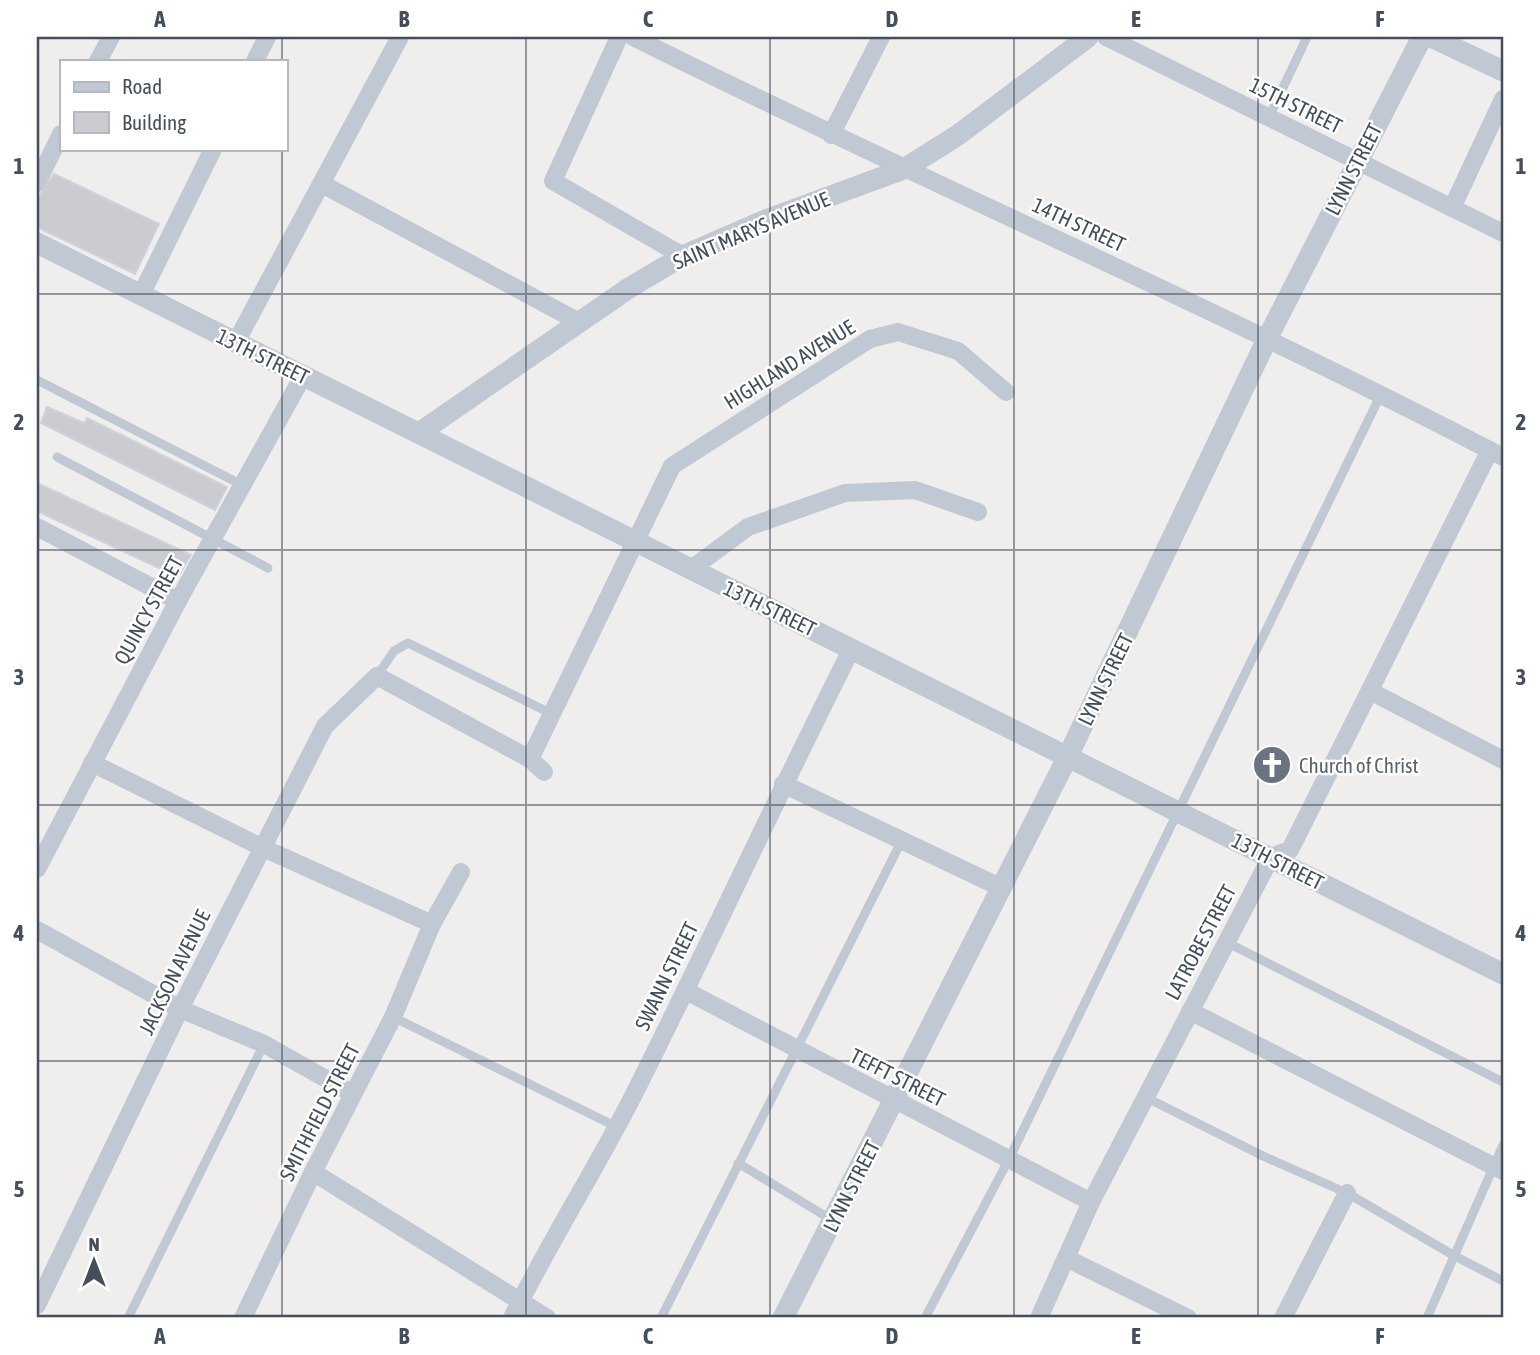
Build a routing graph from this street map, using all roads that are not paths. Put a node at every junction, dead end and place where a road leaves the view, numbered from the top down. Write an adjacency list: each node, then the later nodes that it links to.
1 (111, 37): 13 (street)
2 (267, 37): 14 (street)
3 (400, 37): 24 (street)
4 (619, 37): 28 (street)
5 (633, 37): 18 (street, 14TH STREET)
6 (880, 37): 18 (street)
7 (1088, 37): 22 (street, SAINT MARYS AVENUE)
8 (1106, 37): 17 (street, 15TH STREET)
9 (1307, 37): 17 (lane)
10 (1422, 37): 21 (street, LYNN STREET)
11 (1431, 37): 12 (street)
12 (1459, 43): 15 (street)
13 (99, 60)
14 (256, 60)
15 (1503, 71)
16 (1503, 99): 25 (street)
17 (1269, 117): 21 (street, 15TH STREET)
18 (831, 135): 22 (street, 14TH STREET)
19 (60, 136): 23 (street)
20 (213, 150): 29 (street)
21 (1357, 161): 25 (street, 15TH STREET); 31 (street, LYNN STREET)
22 (904, 169): 28 (street, SAINT MARYS AVENUE); 31 (street, 14TH STREET)
23 (37, 183)
24 (322, 184): 30 (street); 32 (street)
25 (1452, 208): 26 (street, 15TH STREET)
26 (1503, 233)
27 (37, 243): 29 (street, 13TH STREET)
28 (683, 256): 30 (street, SAINT MARYS AVENUE)
29 (141, 295): 32 (street, 13TH STREET)
30 (580, 323): 37 (street, SAINT MARYS AVENUE)
31 (1268, 337): 36 (street, 14TH STREET); 52 (street, LYNN STREET)
32 (236, 342): 33 (street, 13TH STREET)
33 (303, 376): 37 (street, 13TH STREET); 40 (street, QUINCY STREET)
34 (37, 380): 40 (lane)
35 (1006, 392): 44 (street, HIGHLAND AVENUE)
36 (1381, 394): 38 (street, 14TH STREET); 58 (lane)
37 (419, 433): 44 (street, 13TH STREET)
38 (1496, 454): 50 (street, LATROBE STREET)
39 (57, 457): 43 (lane)
40 (242, 485): 43 (street, QUINCY STREET)
41 (978, 512): 46 (street)
42 (37, 527): 47 (street)
43 (213, 540): 45 (lane); 47 (street, QUINCY STREET)
44 (636, 541): 46 (street, 13TH STREET); 51 (street, HIGHLAND AVENUE)
45 (268, 568)
46 (691, 569): 48 (street, 13TH STREET)
47 (178, 601): 55 (street, QUINCY STREET)
48 (852, 649): 52 (street, 13TH STREET); 57 (street, SWANN STREET)
49 (377, 676): 51 (lane); 53 (street); 60 (street, JACKSON AVENUE)
50 (1370, 691): 54 (street); 61 (street, LATROBE STREET)
51 (552, 714): 53 (street, HIGHLAND AVENUE)
52 (1068, 756): 58 (street, 13TH STREET); 64 (street, LYNN STREET)
53 (530, 759): 56 (street)
54 (1503, 760)
55 (92, 763): 60 (street); 62 (street, QUINCY STREET)
56 (544, 772)
57 (783, 784): 59 (street); 69 (street, SWANN STREET)
58 (1179, 811): 61 (street, 13TH STREET); 81 (lane)
59 (901, 842): 64 (street); 74 (lane)
60 (261, 847): 65 (street); 70 (street, JACKSON AVENUE)
61 (1270, 857): 67 (street, LATROBE STREET); 68 (street, 13TH STREET)
62 (37, 869)
63 (461, 872): 65 (street, SMITHFIELD STREET)
64 (1002, 888): 78 (street, LYNN STREET)
65 (432, 924): 72 (street, SMITHFIELD STREET)
66 (37, 930): 70 (street)
67 (1226, 942): 71 (street, LATROBE STREET); 75 (lane)
68 (1503, 974)
69 (686, 991): 74 (street, TEFFT STREET); 79 (street, SWANN STREET)
70 (180, 1009): 73 (street); 91 (street, JACKSON AVENUE)
71 (1190, 1011): 77 (street, LATROBE STREET); 83 (street)
72 (393, 1017): 76 (street, SMITHFIELD STREET); 79 (lane)
73 (264, 1044): 76 (street); 93 (lane)
74 (797, 1049): 78 (street, TEFFT STREET); 82 (lane)
75 (1503, 1082)
76 (353, 1094): 84 (street, SMITHFIELD STREET)
77 (1145, 1097): 85 (lane); 86 (street, LATROBE STREET)
78 (895, 1101): 81 (street, TEFFT STREET); 87 (street, LYNN STREET)
79 (617, 1127): 92 (street, SWANN STREET)
80 (1503, 1145): 83 (lane)
81 (1009, 1159): 86 (street, TEFFT STREET); 98 (lane)
82 (738, 1163): 87 (lane); 96 (lane)
83 (1498, 1168): 88 (lane)
84 (313, 1172): 92 (street); 94 (street, SMITHFIELD STREET)
85 (1347, 1193): 88 (lane); 101 (street)
86 (1091, 1202): 89 (street, LATROBE STREET)
87 (833, 1221): 97 (street, LYNN STREET)
88 (1453, 1255): 90 (lane); 102 (lane)
89 (1066, 1258): 99 (street, LATROBE STREET); 100 (street)
90 (1503, 1281)
91 (37, 1305)
92 (516, 1310): 95 (street)
93 (128, 1318)
94 (243, 1318)
95 (547, 1318)
96 (661, 1318)
97 (783, 1318)
98 (925, 1318)
99 (1039, 1318)
100 (1188, 1318)
101 (1283, 1318)
102 (1427, 1318)

